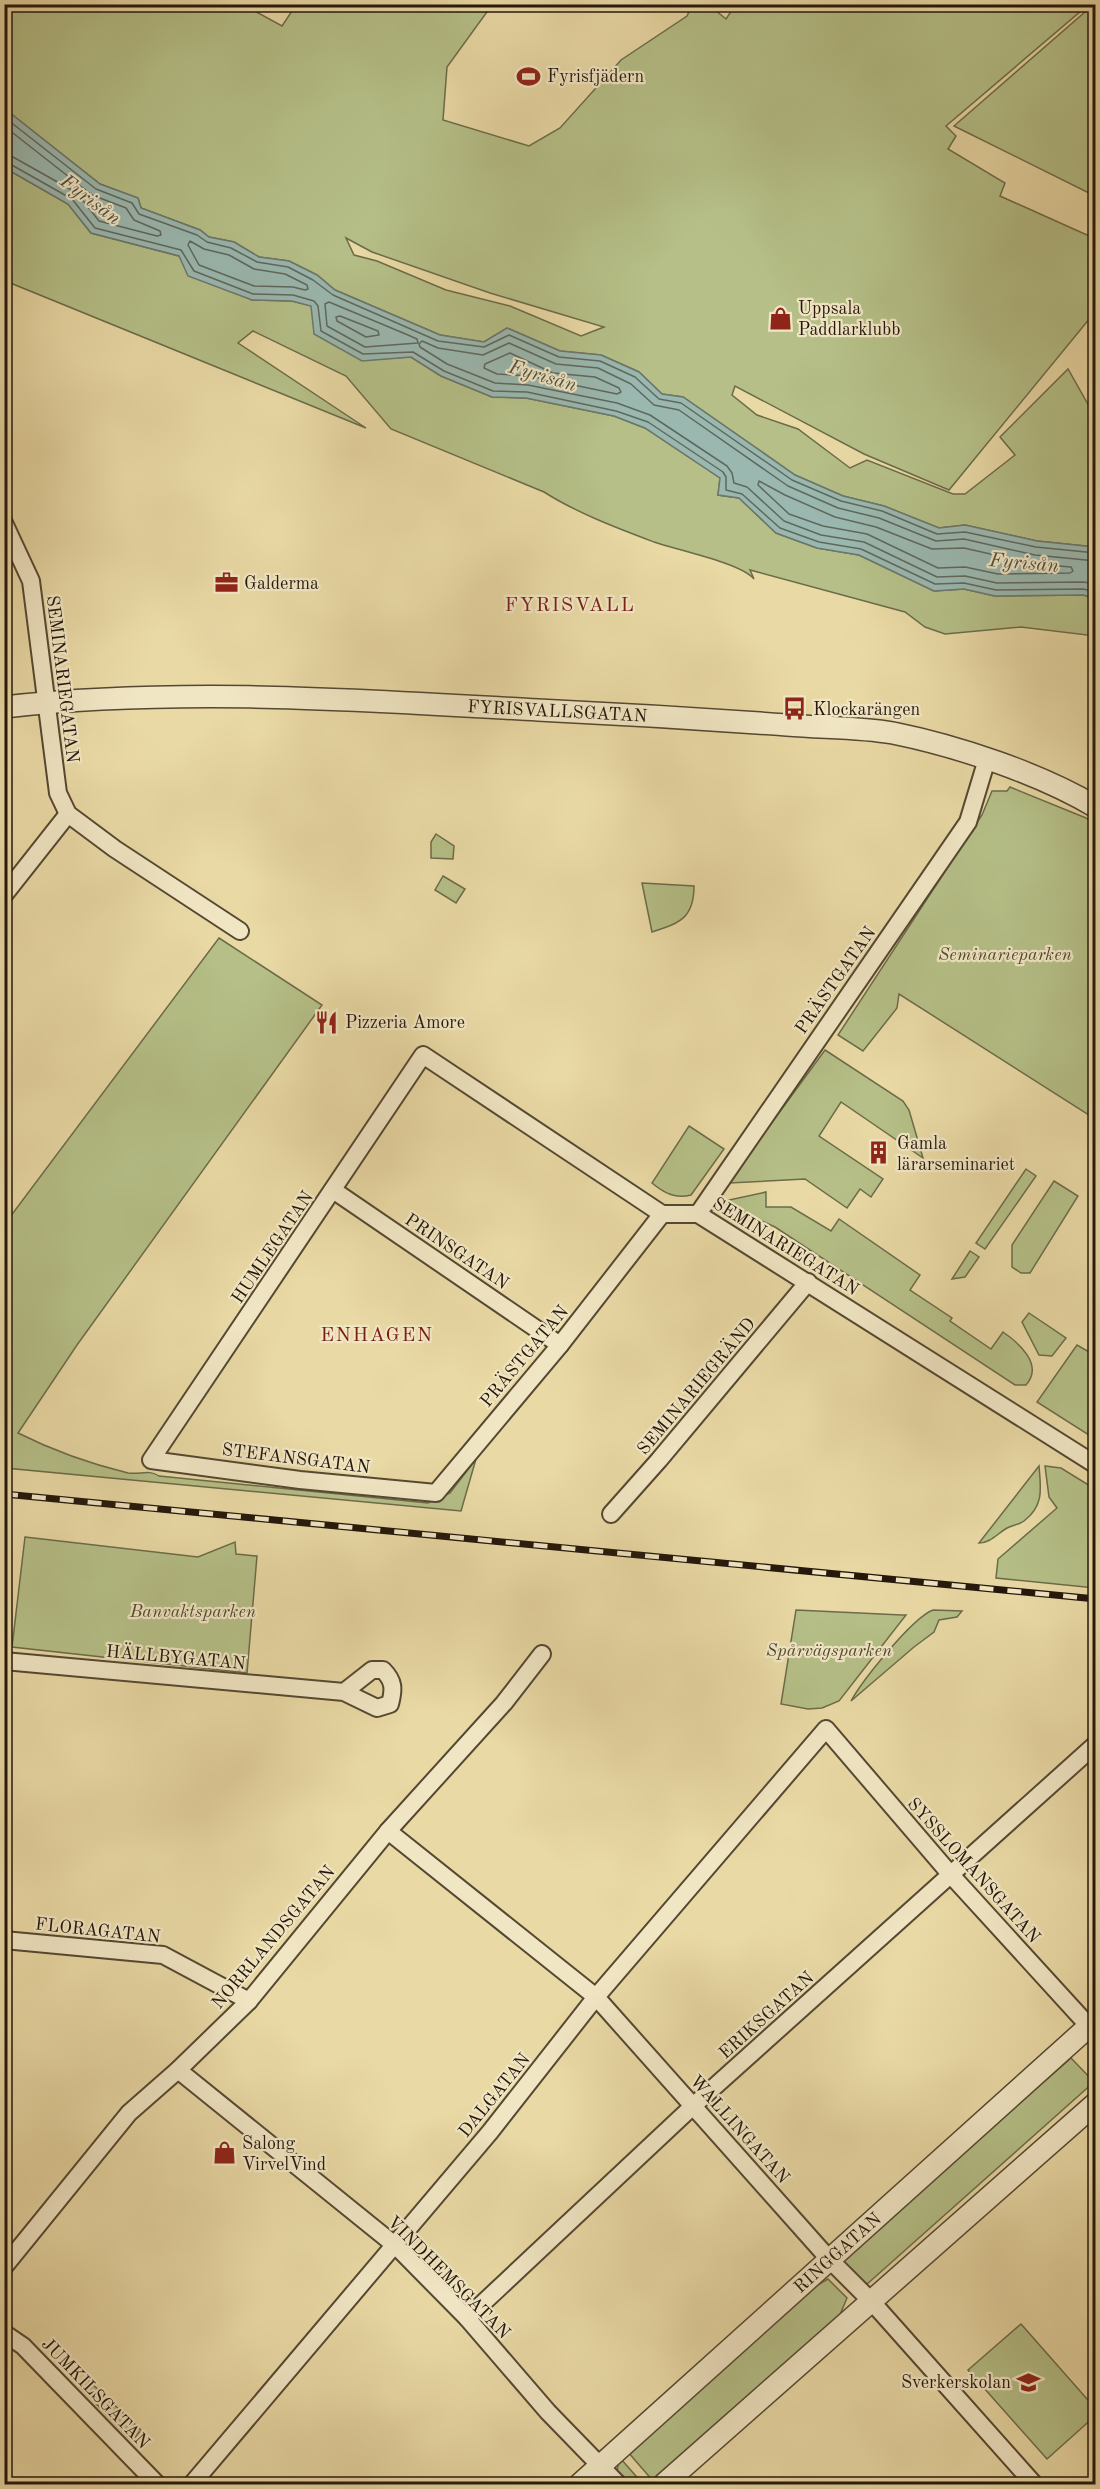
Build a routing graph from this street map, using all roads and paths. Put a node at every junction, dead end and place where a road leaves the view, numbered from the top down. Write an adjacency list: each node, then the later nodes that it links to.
1 (4, 523): 2 (street, SEMINARIEGATAN)
2 (47, 702): 3 (street, FYRISVALLSGATAN); 4 (street, FYRISVALLSGATAN); 6 (street, SEMINARIEGATAN)
3 (4, 707)
4 (987, 759): 5 (street, FYRISVALLSGATAN); 11 (street, PRÄSTGATAN)
5 (1095, 807)
6 (68, 814): 7 (street); 8 (street)
7 (4, 895)
8 (240, 931)
9 (333, 1190): 10 (street, HUMLEGATAN); 13 (street, PRINSGATAN); 14 (street, HUMLEGATAN)
10 (662, 1214): 11 (street, SEMINARIEGATAN); 13 (street, PRÄSTGATAN)
11 (698, 1214): 12 (street, SEMINARIEGATAN)
12 (808, 1282): 15 (street, SEMINARIEGATAN); 17 (street, SEMINARIEGRÄND)
13 (560, 1345): 16 (street, PRÄSTGATAN)
14 (151, 1460): 16 (street, STEFANSGATAN)
15 (1095, 1465)
16 (435, 1493)
17 (611, 1514)
18 (542, 1654): 23 (street, NORRLANDSGATAN)
19 (4, 1661): 20 (street, HÄLLBYGATAN)
20 (344, 1692)
21 (825, 1729): 24 (street, SYSSLOMANSGATAN); 26 (street, DALGATAN)
22 (1095, 1744): 24 (street, ERIKSGATAN)
23 (388, 1831): 26 (street, WALLINGATAN); 27 (street, NORRLANDSGATAN)
24 (951, 1875): 28 (street, SYSSLOMANSGATAN); 31 (street, ERIKSGATAN)
25 (4, 1940): 27 (street, FLORAGATAN)
26 (596, 1997): 31 (street, WALLINGATAN); 32 (street, DALGATAN)
27 (249, 2001): 29 (street, NORRLANDSGATAN)
28 (1093, 2027): 33 (street, RINGGATAN)
29 (178, 2070): 32 (street, VINDHEMSGATAN); 34 (street, NORRLANDSGATAN)
30 (1095, 2103): 35 (street)
31 (693, 2106): 33 (street, WALLINGATAN); 36 (street, ERIKSGATAN)
32 (396, 2246): 36 (street, VINDHEMSGATAN); 40 (street, DALGATAN)
33 (829, 2259): 35 (street, WALLINGATAN); 38 (street, RINGGATAN)
34 (4, 2268)
35 (872, 2302): 43 (street); 44 (street, WALLINGATAN)
36 (467, 2318): 38 (street, VINDHEMSGATAN)
37 (4, 2333): 39 (street, JUMKILSGATAN)
38 (600, 2466): 41 (street, RINGGATAN); 42 (street, VINDHEMSGATAN)
39 (157, 2484)
40 (192, 2484)
41 (580, 2484)
42 (618, 2484)
43 (664, 2484)
44 (1034, 2484)

